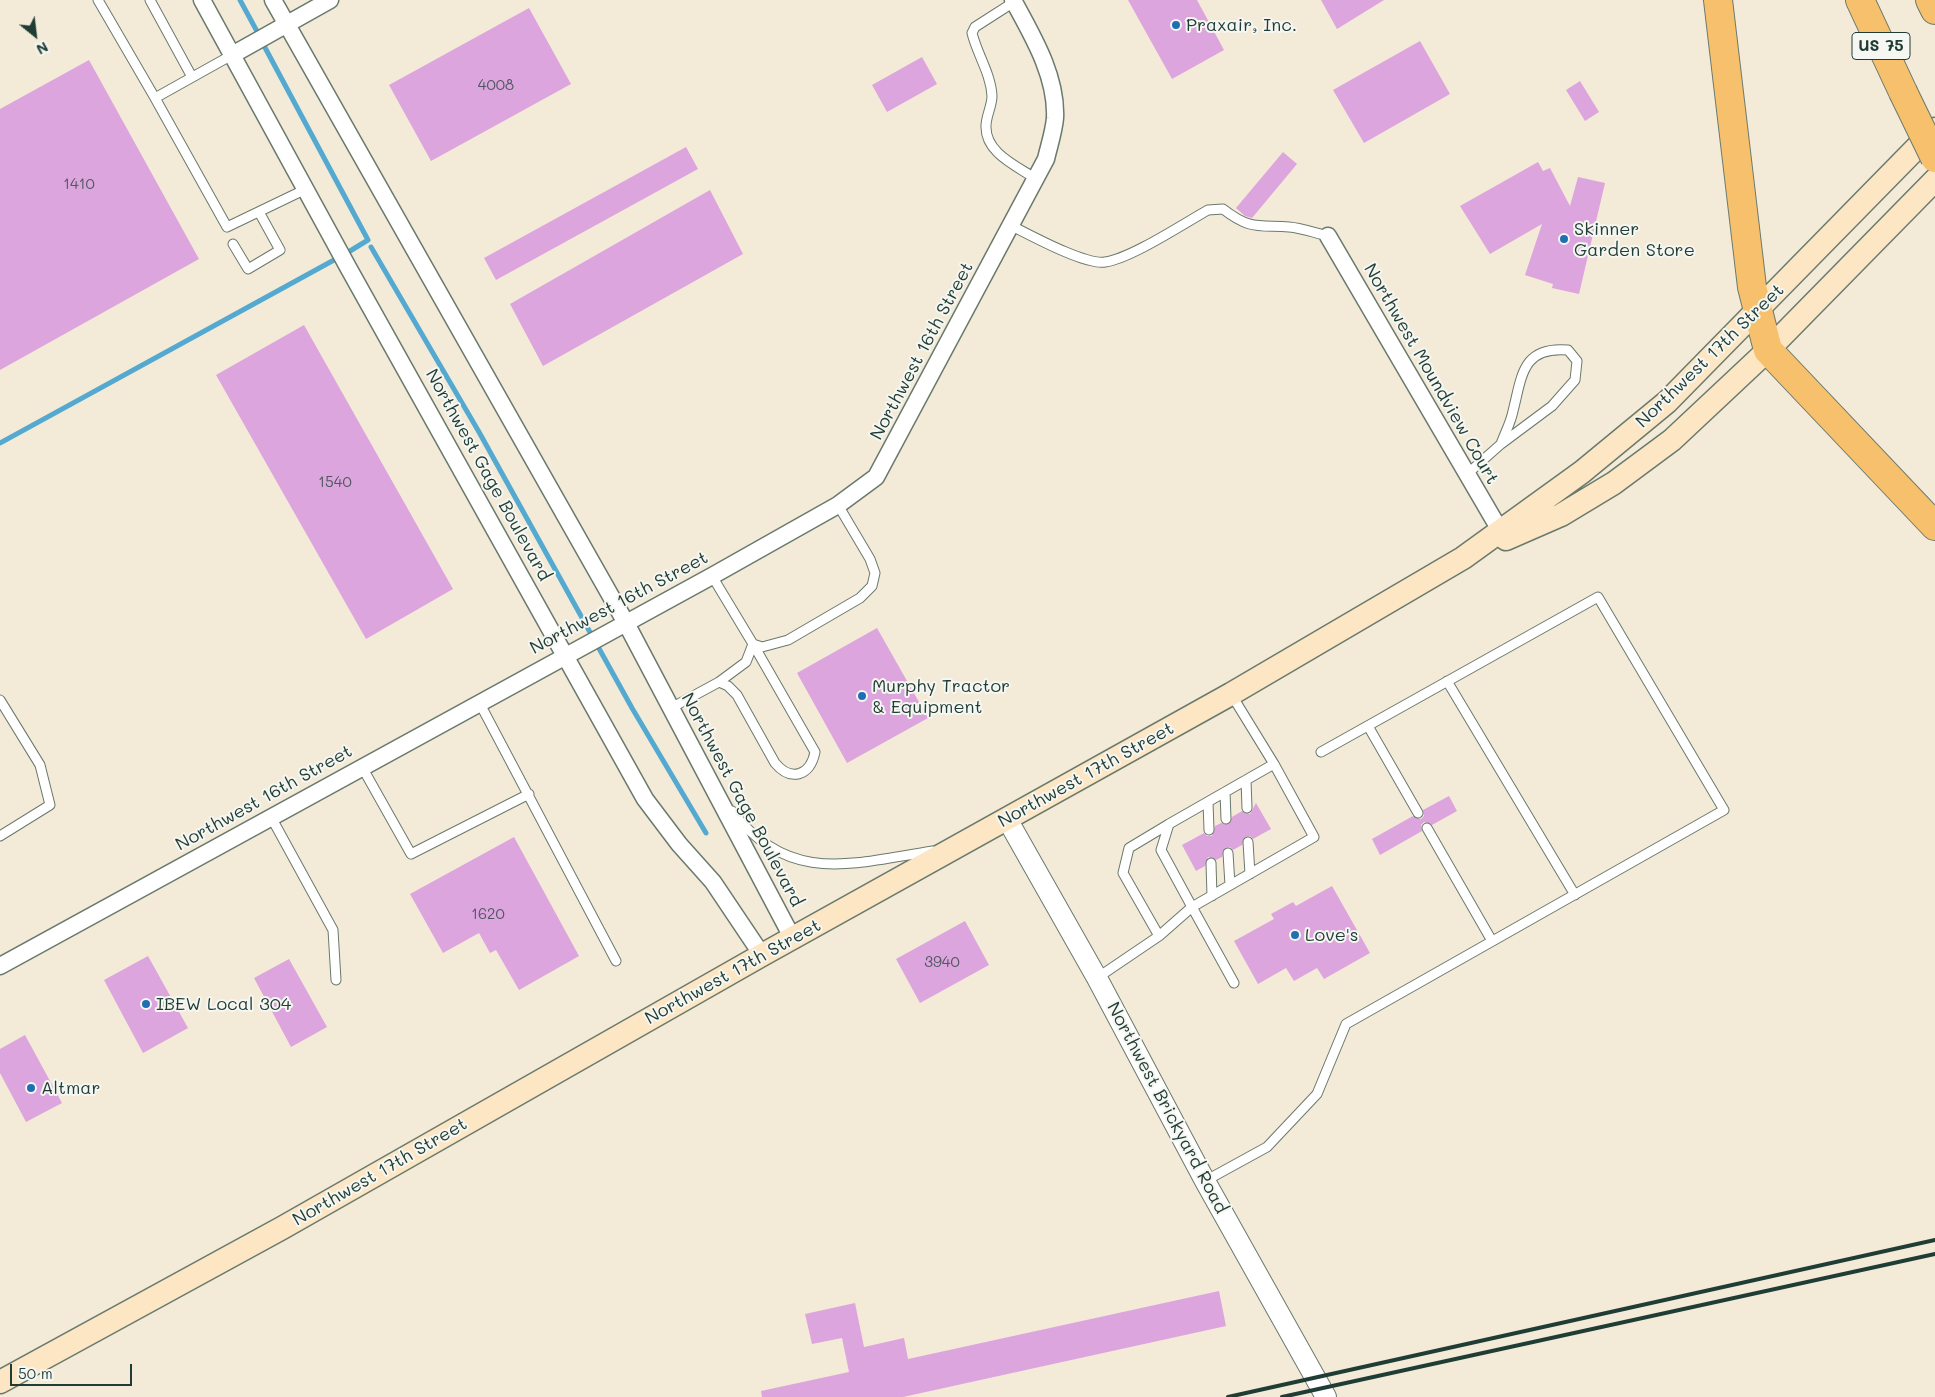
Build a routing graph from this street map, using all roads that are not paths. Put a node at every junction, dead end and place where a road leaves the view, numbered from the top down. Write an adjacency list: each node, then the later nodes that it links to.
1 (98, 0): 14 (lane)
2 (150, 0): 13 (lane)
3 (202, 0): 12 (street, Northwest Gage Boulevard)
4 (273, 0): 11 (street, Northwest Gage Boulevard)
5 (330, 0): 11 (street)
6 (1718, 0): 24 (highway)
7 (1860, 0): 16 (highway, US 75, bridge)
8 (1930, 0): 10 (highway)
9 (1013, 1): 17 (street, Northwest 16th Street); 17 (lane)
10 (1935, 10)
11 (285, 24): 12 (street); 33 (street, Northwest Gage Boulevard)
12 (232, 55): 13 (lane); 19 (street, Northwest Gage Boulevard)
13 (192, 77): 14 (lane)
14 (155, 98): 20 (lane)
15 (1935, 129): 24 (main road, Northwest 17th Street)
16 (1935, 158)
17 (1036, 179): 21 (street, Northwest 16th Street)
18 (1935, 180): 25 (main road, Northwest 17th Street)
19 (306, 189): 20 (lane); 35 (street, Northwest Gage Boulevard)
20 (259, 212): 23 (lane)
21 (1012, 226): 22 (lane); 28 (street, Northwest 16th Street)
22 (1328, 236): 27 (street, Northwest Moundview Court)
23 (233, 244)
24 (1758, 312): 25 (highway); 30 (main road, Northwest 17th Street)
25 (1768, 350): 29 (highway); 31 (main road, Northwest 17th Street)
26 (1501, 444): 26 (lane); 27 (lane)
27 (1466, 475): 30 (street, Northwest Moundview Court)
28 (838, 505): 32 (street, Northwest 16th Street); 34 (lane)
29 (1935, 526)
30 (1501, 532): 31 (main road, Northwest 17th Street)
31 (1463, 558): 38 (main road, Northwest 17th Street)
32 (712, 576): 33 (street, Northwest 16th Street); 34 (lane)
33 (626, 623): 35 (street, Northwest 16th Street); 41 (street, Northwest Gage Boulevard)
34 (753, 644): 36 (lane); 36 (lane)
35 (565, 654): 40 (street, Northwest 16th Street); 72 (street, Northwest Gage Boulevard)
36 (719, 682): 41 (lane)
37 (1447, 682): 42 (lane); 66 (lane); 66 (lane)
38 (1231, 694): 44 (lane); 54 (main road, Northwest 17th Street)
39 (0, 700): 59 (lane)
40 (479, 702): 45 (street, Northwest 16th Street); 49 (lane)
41 (671, 708): 46 (street, Northwest Gage Boulevard)
42 (1368, 726): 43 (lane); 52 (lane)
43 (1321, 752)
44 (1274, 764): 47 (lane); 64 (lane)
45 (362, 768): 49 (lane); 53 (street, Northwest 16th Street)
46 (707, 777): 61 (lane); 70 (street, Northwest Gage Boulevard)
47 (1246, 780): 48 (lane); 51 (lane)
48 (1225, 792): 50 (lane); 55 (lane)
49 (529, 794): 73 (lane)
50 (1208, 802): 56 (lane); 58 (lane)
51 (1247, 808)
52 (1418, 813)
53 (271, 818): 74 (street, Northwest 16th Street); 76 (lane)
54 (1007, 819): 61 (main road, Northwest 17th Street); 75 (street, Northwest Brickyard Road)
55 (1226, 820)
56 (1170, 824): 68 (lane); 69 (lane)
57 (1427, 828): 71 (lane)
58 (1209, 830)
59 (0, 836)
60 (1248, 842): 64 (lane)
61 (953, 849): 70 (main road, Northwest 17th Street)
62 (1228, 853): 65 (lane)
63 (1211, 863): 67 (lane)
64 (1250, 874): 65 (lane)
65 (1230, 885): 67 (lane)
66 (1575, 894): 71 (lane)
67 (1212, 896): 68 (lane)
68 (1192, 907): 69 (lane); 77 (lane)
69 (1159, 936): 75 (lane)
70 (794, 939): 72 (main road, Northwest 17th Street)
71 (1492, 941): 78 (lane)
72 (762, 955): 79 (main road, Northwest 17th Street)
73 (616, 961)
74 (0, 966)
75 (1097, 978): 78 (street, Northwest Brickyard Road)
76 (336, 980)
77 (1234, 983)
78 (1205, 1180): 80 (street, Northwest Brickyard Road)
79 (0, 1382)
80 (1326, 1397)

